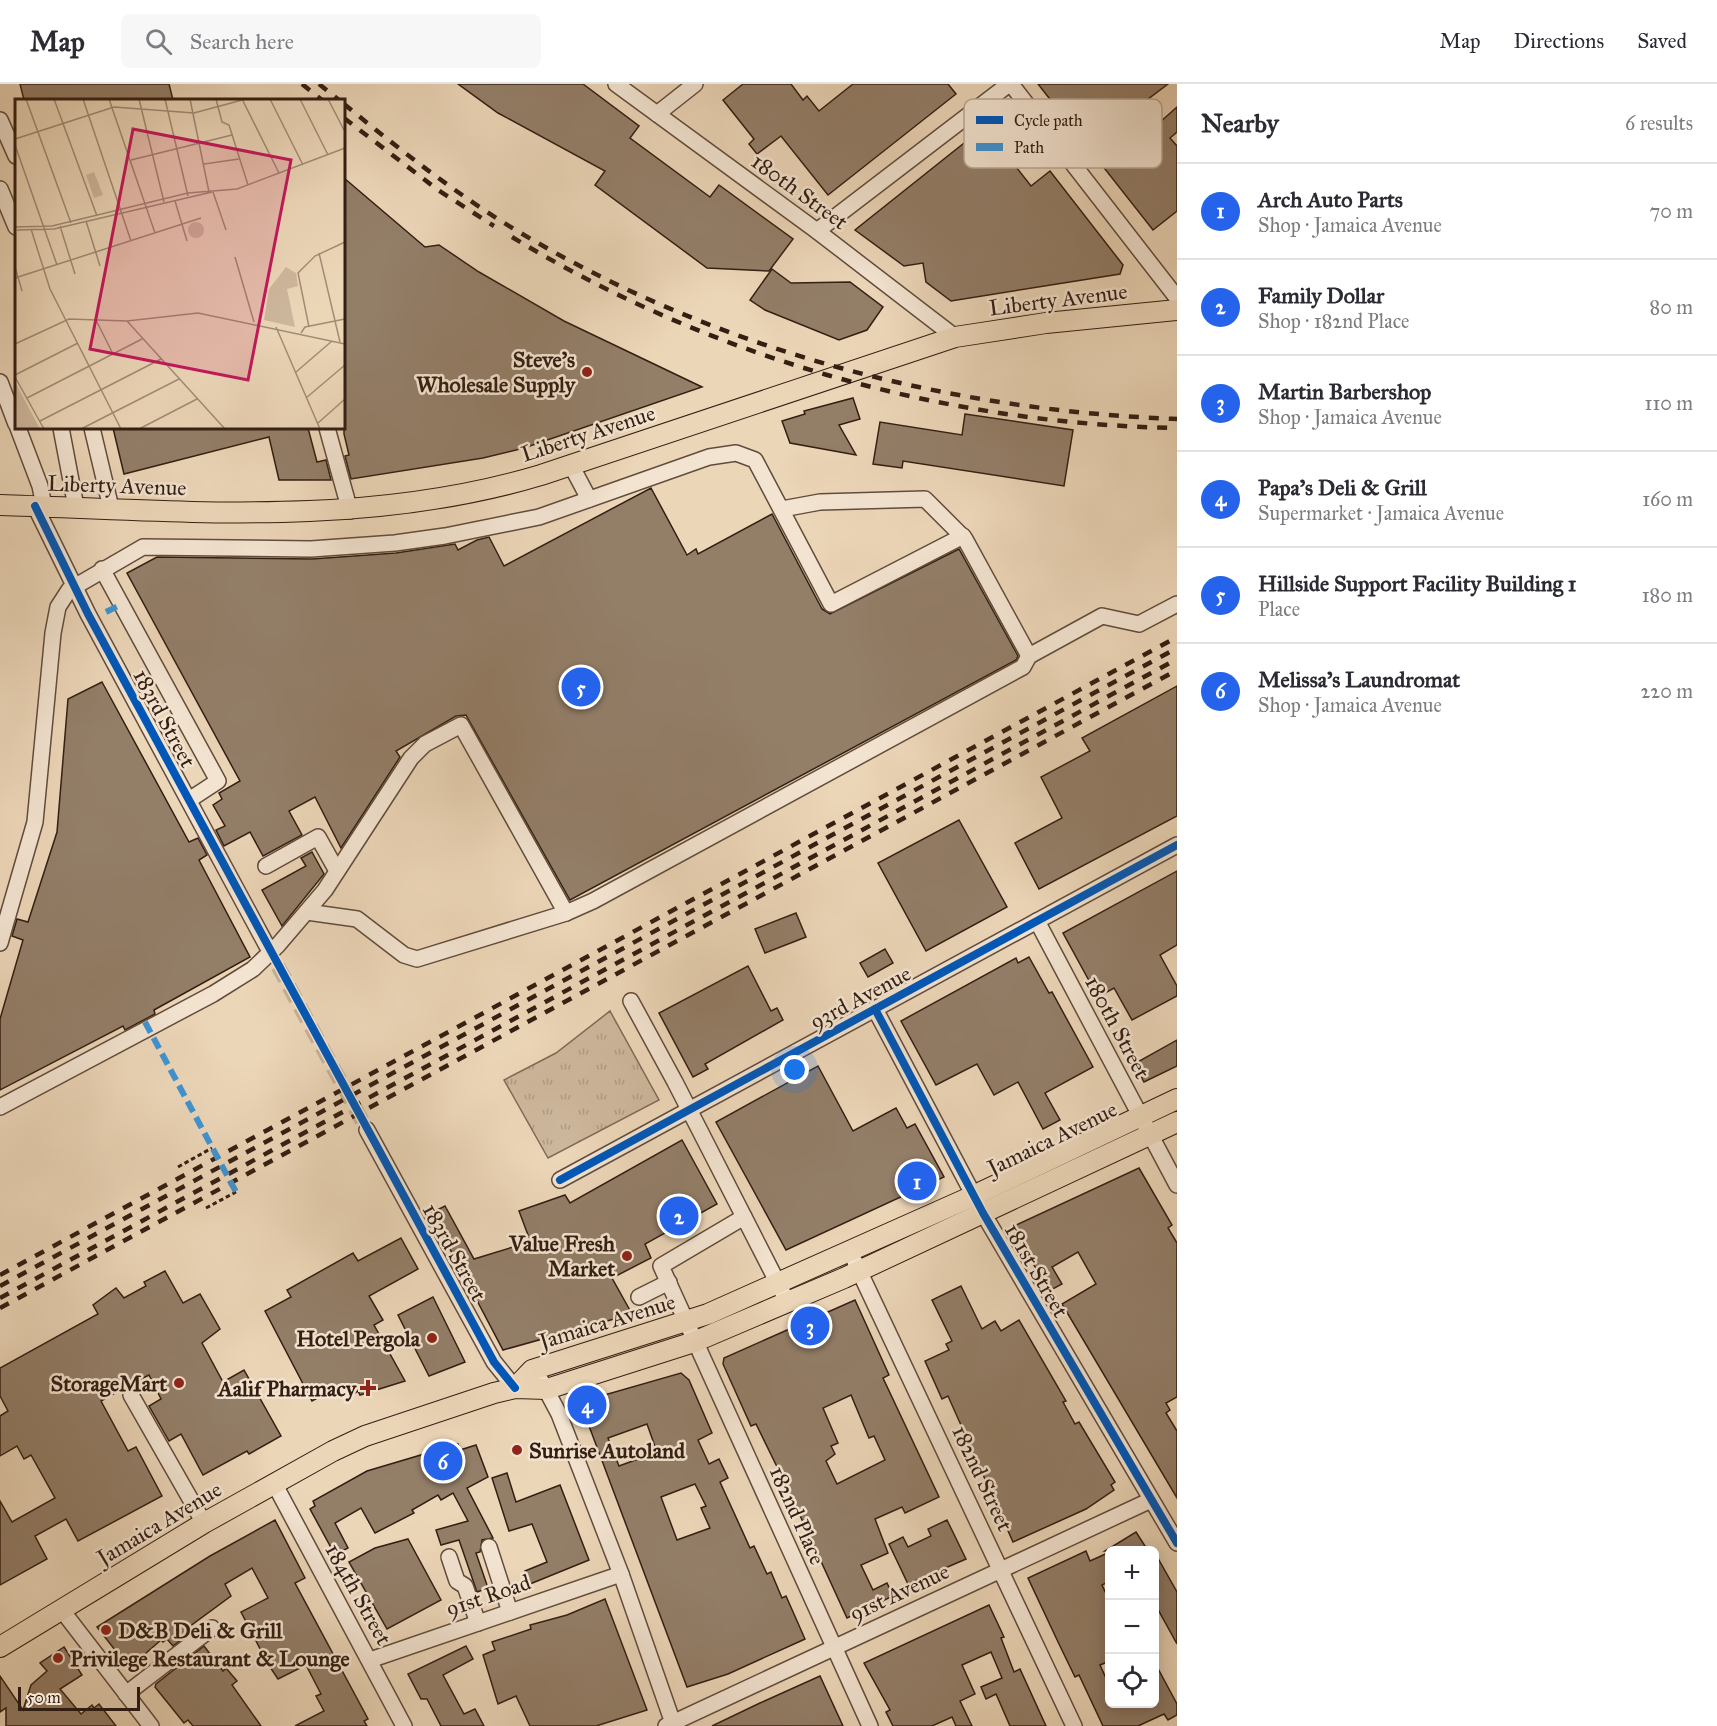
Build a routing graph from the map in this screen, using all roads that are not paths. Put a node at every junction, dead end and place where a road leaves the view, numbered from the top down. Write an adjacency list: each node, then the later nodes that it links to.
1 (616, 84): 6 (street, 180th Street)
2 (695, 84): 6 (street)
3 (1010, 84): 4 (street); 5 (street)
4 (990, 99)
5 (1022, 99)
6 (657, 114): 13 (street, 180th Street)
7 (964, 119): 13 (street)
8 (0, 120): 9 (street)
9 (15, 154)
10 (1076, 168): 14 (street)
11 (0, 189): 12 (street)
12 (15, 225)
13 (817, 231): 16 (street, 180th Street)
14 (1177, 298)
15 (1177, 310): 16 (main road, Liberty Avenue)
16 (955, 337): 23 (main road, Liberty Avenue)
17 (0, 382): 18 (street, 183rd Street)
18 (15, 421)
19 (18, 429): 26 (street, 183rd Street)
20 (61, 429): 27 (street)
21 (92, 429): 28 (street)
22 (327, 429): 30 (street)
23 (571, 465): 24 (street); 30 (main road, Liberty Avenue)
24 (589, 499): 29 (street); 32 (street)
25 (0, 505): 26 (main road, Liberty Avenue)
26 (39, 506): 27 (main road, Liberty Avenue); 33 (street, 183rd Street)
27 (76, 507): 28 (main road, Liberty Avenue)
28 (111, 508): 30 (main road, Liberty Avenue)
29 (782, 509): 31 (street); 31 (street)
30 (350, 511)
31 (963, 536): 35 (street)
32 (102, 569): 33 (street); 36 (street)
33 (74, 587): 36 (street, 183rd Street); 43 (street)
34 (1177, 604): 35 (street)
35 (1029, 656): 41 (street)
36 (189, 800): 44 (street, 183rd Street)
37 (1177, 845): 42 (street, 93rd Avenue)
38 (266, 866): 39 (street)
39 (337, 871): 40 (street); 41 (street)
40 (307, 912): 41 (street); 48 (street)
41 (566, 913)
42 (1037, 921): 46 (street, 93rd Avenue); 50 (street, 180th Street)
43 (0, 943)
44 (267, 946)
45 (631, 1001): 49 (street)
46 (875, 1009): 49 (street, 93rd Avenue); 56 (street, 181st Street)
47 (1177, 1099): 50 (main road, Jamaica Avenue)
48 (0, 1107)
49 (689, 1110): 54 (street, 93rd Avenue); 57 (street)
50 (1139, 1116): 53 (street, 180th Street); 56 (main road, Jamaica Avenue)
51 (1177, 1122): 53 (main road, Jamaica Avenue)
52 (367, 1130): 67 (street, 183rd Street)
53 (1149, 1136): 55 (street, 180th Street); 56 (main road, Jamaica Avenue)
54 (560, 1180)
55 (1177, 1185)
56 (978, 1204): 58 (main road, Jamaica Avenue); 59 (main road, Jamaica Avenue); 71 (street, 181st Street)
57 (744, 1217): 60 (street); 61 (street)
58 (850, 1251): 59 (street, 182nd Street); 61 (main road, Jamaica Avenue)
59 (860, 1271): 63 (main road, Jamaica Avenue); 76 (street, 182nd Street)
60 (669, 1282): 62 (street); 64 (street, 182nd Place)
61 (777, 1283): 63 (street); 64 (main road, Jamaica Avenue)
62 (639, 1297)
63 (788, 1303): 65 (main road, Jamaica Avenue)
64 (686, 1322): 65 (street, 182nd Place); 66 (main road, Jamaica Avenue)
65 (694, 1342): 68 (main road, Jamaica Avenue); 83 (street, 182nd Place)
66 (532, 1370): 67 (main road, Jamaica Avenue); 68 (street)
67 (515, 1388): 68 (main road, Jamaica Avenue); 70 (main road, Jamaica Avenue)
68 (546, 1389): 77 (street)
69 (131, 1395): 72 (street)
70 (278, 1491): 72 (main road, Jamaica Avenue); 84 (street, 184th Street)
71 (1151, 1500): 73 (street, 181st Street); 76 (street, 91st Avenue)
72 (204, 1523): 78 (main road, Jamaica Avenue)
73 (1177, 1543)
74 (489, 1547): 79 (street)
75 (449, 1557): 80 (street)
76 (1001, 1570): 83 (street, 91st Avenue); 90 (street, 182nd Street)
77 (621, 1574): 79 (street, 91st Road); 86 (street)
78 (61, 1609): 82 (main road, Jamaica Avenue); 85 (street)
79 (510, 1612): 80 (street, 91st Road)
80 (478, 1623): 84 (street, 91st Road)
81 (212, 1628): 85 (street)
82 (0, 1647)
83 (833, 1647): 86 (street, 91st Avenue); 89 (street, 182nd Place)
84 (370, 1660): 88 (street, 184th Street)
85 (126, 1694): 87 (street)
86 (671, 1725)
87 (151, 1726)
88 (404, 1726)
89 (870, 1726)
90 (1074, 1726)

